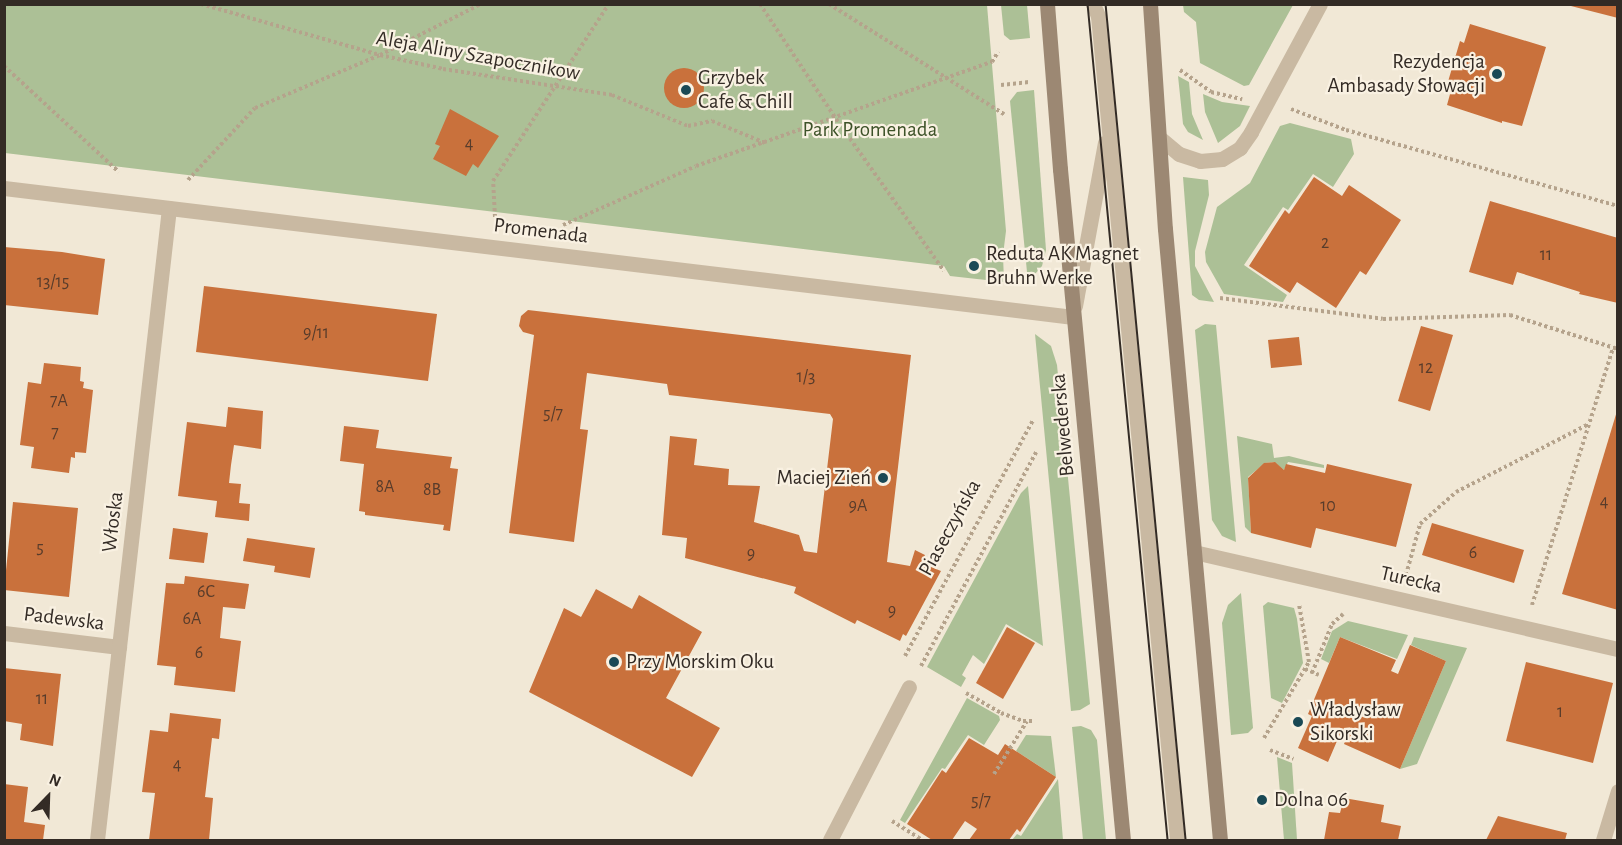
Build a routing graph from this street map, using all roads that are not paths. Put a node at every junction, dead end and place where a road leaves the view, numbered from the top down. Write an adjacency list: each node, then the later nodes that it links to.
1 (1047, 4): 9 (main road, Belwederska)
2 (1150, 4): 6 (main road)
3 (1320, 4): 6 (street)
4 (1097, 8): 5 (street)
5 (1108, 126): 9 (street); 19 (street)
6 (1161, 139): 10 (main road)
7 (4, 188): 8 (street, Promenada)
8 (169, 208): 9 (street, Promenada); 12 (street, Włoska)
9 (1073, 317): 18 (main road, Belwederska)
10 (1194, 552): 13 (street, Turecka); 20 (main road)
11 (4, 633): 12 (street, Padewska)
12 (119, 647): 16 (street, Włoska)
13 (1617, 649)
14 (909, 687): 17 (street)
15 (1617, 791): 21 (street)
16 (97, 840)
17 (830, 840)
18 (1123, 840)
19 (1177, 840)
20 (1220, 840)
21 (1603, 840)

